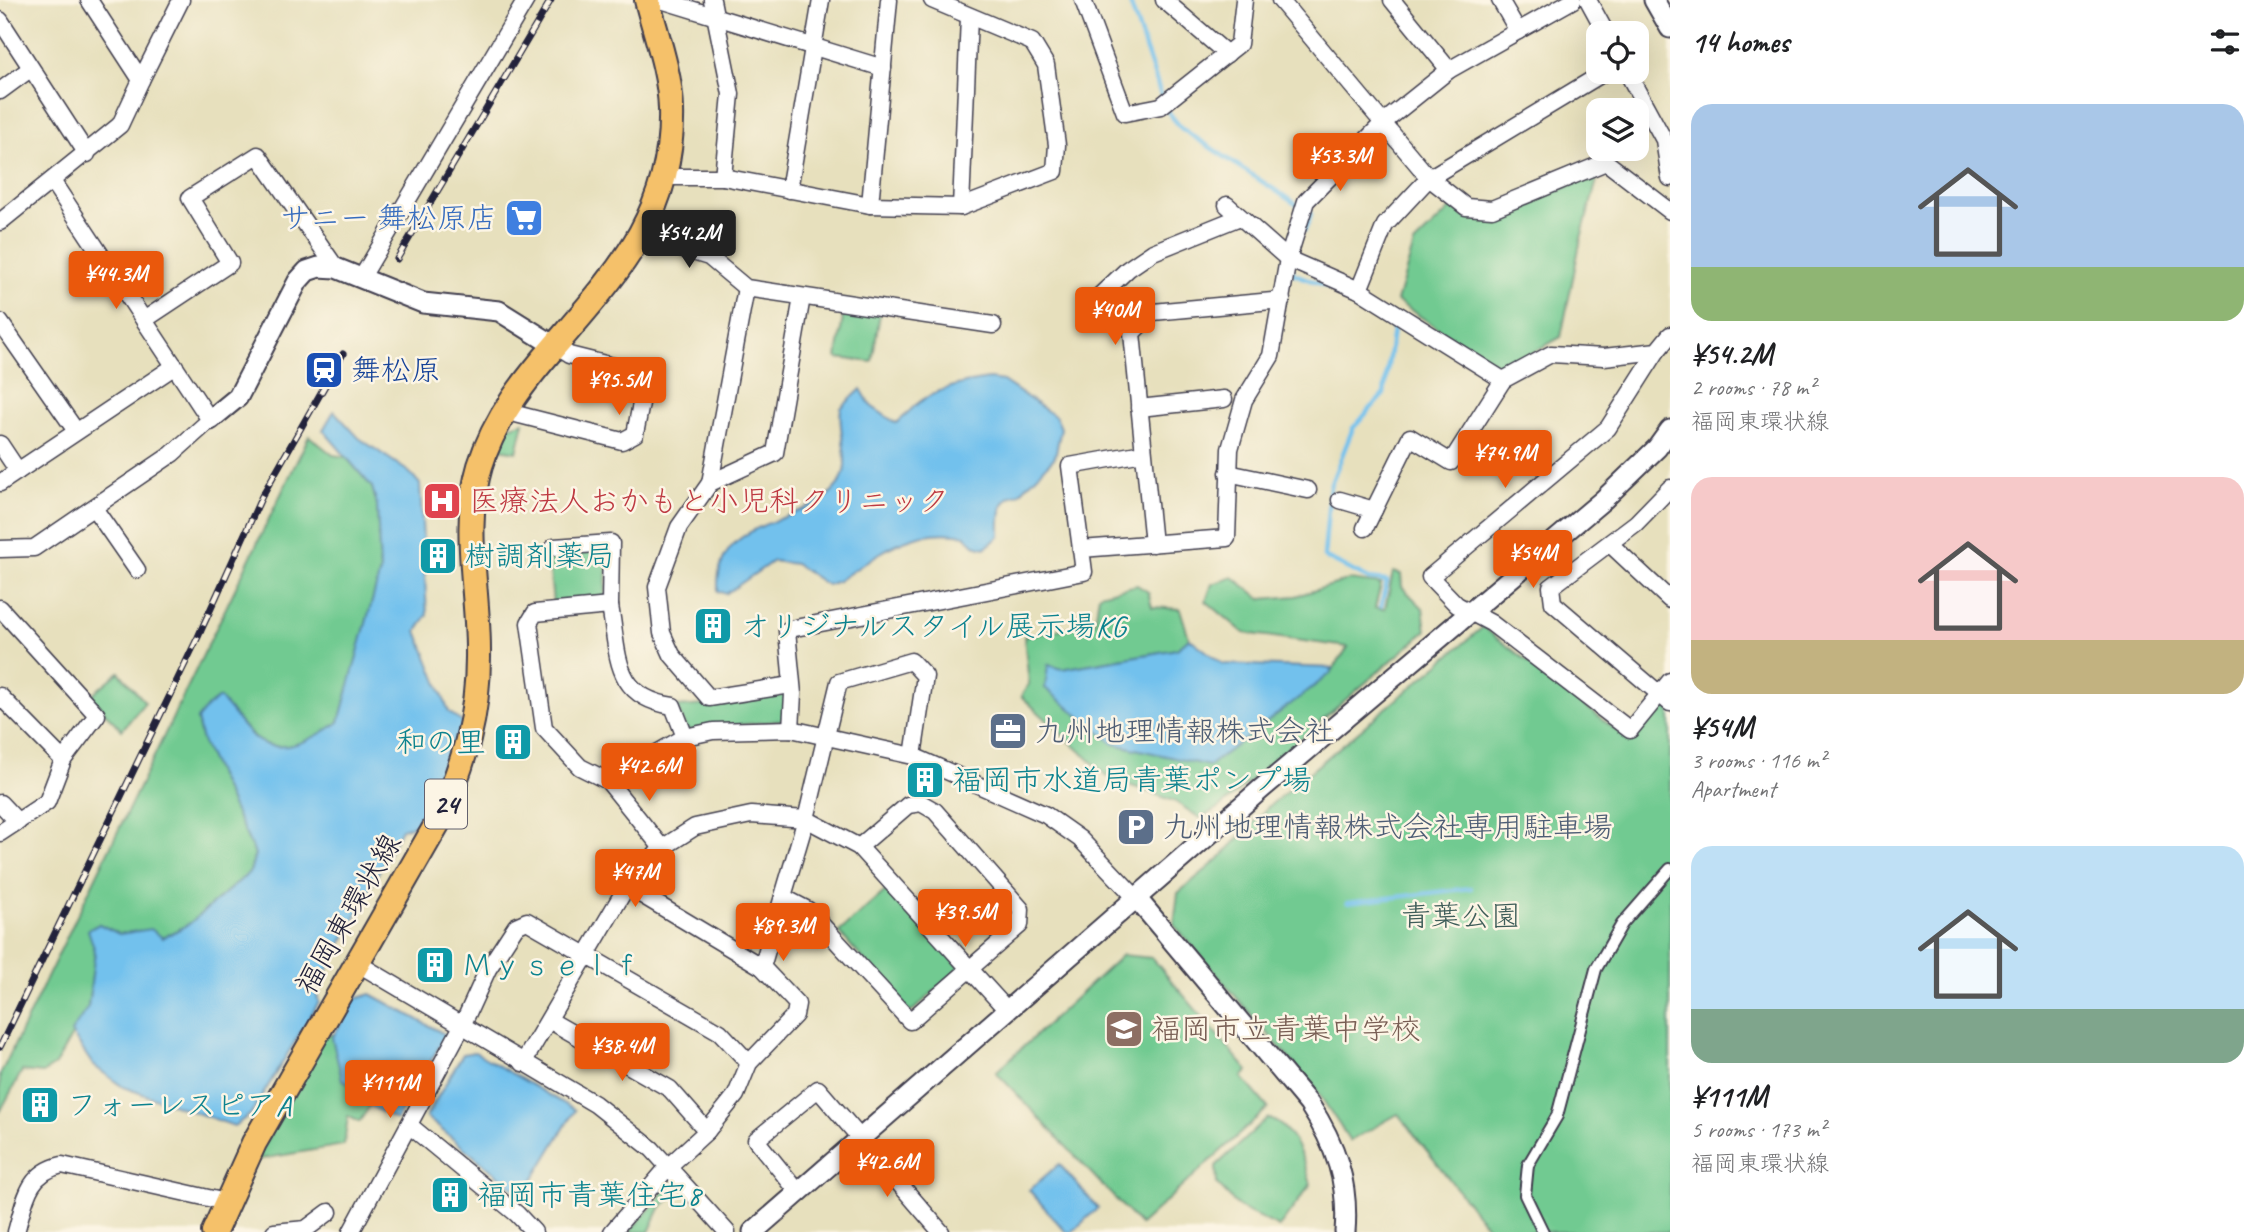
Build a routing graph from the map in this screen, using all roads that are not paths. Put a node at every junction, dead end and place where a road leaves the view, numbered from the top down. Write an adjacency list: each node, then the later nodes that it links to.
1 (89, 0): 29 (street)
2 (181, 0): 29 (street)
3 (527, 0): 50 (street)
4 (647, 0): 35 (main road, 福岡東環状線 / 24)
5 (661, 0): 18 (street)
6 (821, 0): 24 (street)
7 (889, 0): 26 (street)
8 (932, 0): 19 (street)
9 (1083, 0): 25 (street)
10 (1164, 0): 25 (street)
11 (1244, 0): 25 (street)
12 (1280, 0): 33 (street)
13 (1392, 0): 28 (street)
14 (1500, 0): 23 (street)
15 (1573, 0): 23 (street)
16 (1588, 0): 21 (street)
17 (1654, 0): 22 (street)
18 (713, 8): 24 (street); 36 (street)
19 (969, 16): 43 (street); 43 (street)
20 (0, 20): 27 (street)
21 (1599, 21)
22 (1670, 28)
23 (1518, 31): 28 (street)
24 (811, 44): 26 (street); 40 (street)
25 (1227, 54)
26 (883, 68): 41 (street)
27 (30, 69): 32 (street); 34 (street)
28 (1449, 70): 33 (street)
29 (141, 80): 34 (street)
30 (1586, 83): 37 (street)
31 (1634, 84): 38 (street)
32 (0, 91)
33 (1384, 122): 37 (street); 48 (street)
34 (87, 154): 39 (street)
35 (664, 177): 36 (street); 47 (main road, 福岡東環状線 / 24)
36 (723, 177): 40 (street)
37 (1429, 178): 44 (street); 52 (street)
38 (1670, 178)
39 (52, 181): 46 (street); 56 (street)
40 (789, 190): 41 (street)
41 (870, 205): 43 (street)
42 (1227, 205): 45 (street)
43 (961, 207)
44 (1670, 211)
45 (1240, 217): 48 (street); 55 (street)
46 (0, 222)
47 (641, 236): 51 (street); 60 (main road, 福岡東環状線 / 24)
48 (1288, 259): 52 (street); 54 (street)
49 (336, 268): 50 (street); 56 (street); 67 (street)
50 (362, 276): 60 (street)
51 (746, 288): 53 (street); 75 (street)
52 (1359, 290): 63 (street)
53 (802, 297): 58 (street); 75 (street)
54 (1282, 300): 65 (street); 73 (street)
55 (1091, 304)
56 (144, 320): 62 (street)
57 (0, 322): 69 (street)
58 (993, 325)
59 (1670, 335): 61 (street)
60 (555, 345): 66 (main road, 福岡東環状線 / 24); 66 (street)
61 (1657, 351): 63 (street); 91 (street)
62 (174, 366): 67 (street); 69 (street)
63 (1503, 380): 80 (street)
64 (1224, 399): 65 (street)
65 (1139, 408): 71 (street)
66 (504, 411): 113 (main road, 福岡東環状線 / 24)
67 (210, 420): 79 (street)
68 (1670, 430): 91 (street)
69 (76, 431): 72 (street)
70 (0, 444): 72 (street)
71 (1143, 453): 82 (street); 86 (street)
72 (18, 471): 74 (street)
73 (1227, 473): 77 (street); 82 (street)
74 (0, 483)
75 (710, 484): 93 (street)
76 (1670, 488): 83 (street)
77 (1308, 490)
78 (1340, 500): 80 (street)
79 (94, 508): 85 (street); 87 (street)
80 (1374, 510): 81 (street)
81 (1365, 528)
82 (1153, 544): 86 (street)
83 (1610, 544): 88 (street); 95 (street)
84 (554, 547): 89 (street)
85 (0, 549)
86 (1081, 550): 93 (street)
87 (137, 570)
88 (1670, 600)
89 (610, 606): 97 (street); 101 (street)
90 (0, 608): 100 (street)
91 (1469, 612): 95 (street); 111 (street)
92 (1670, 681): 95 (street)
93 (791, 685): 96 (street)
94 (0, 696): 100 (street)
95 (1665, 699)
96 (791, 729): 97 (street); 98 (street)
97 (685, 737): 101 (street)
98 (825, 737): 99 (street); 99 (street); 103 (street)
99 (913, 756): 111 (street)
100 (63, 760): 104 (street)
101 (608, 781): 107 (street)
102 (0, 803): 104 (street)
103 (806, 820): 106 (street); 107 (street); 110 (street)
104 (18, 822): 105 (street)
105 (0, 834)
106 (859, 847): 115 (street); 115 (street)
107 (662, 848): 109 (street)
108 (1670, 869): 138 (street)
109 (627, 887): 112 (street); 114 (street)
110 (783, 897): 114 (street); 115 (street)
111 (1138, 900): 116 (street); 137 (street)
112 (587, 955): 117 (street); 118 (street); 120 (street)
113 (358, 962): 118 (street); 126 (main road, 福岡東環状線 / 24)
114 (761, 967): 120 (street)
115 (970, 969): 116 (street)
116 (1007, 1010): 123 (street)
117 (549, 1020): 119 (street); 122 (street)
118 (462, 1026): 119 (street); 121 (street)
119 (523, 1063): 124 (street)
120 (749, 1063): 122 (street)
121 (409, 1125): 131 (street); 132 (street)
122 (706, 1131): 124 (street)
123 (860, 1141): 125 (street); 125 (street); 136 (street)
124 (669, 1167): 133 (street); 134 (street)
125 (799, 1193): 135 (street)
126 (226, 1202): 128 (street); 129 (main road, 福岡東環状線 / 24)
127 (329, 1212): 130 (street)
128 (16, 1232)
129 (214, 1232)
130 (274, 1232)
131 (351, 1232)
132 (534, 1232)
133 (612, 1232)
134 (727, 1232)
135 (753, 1232)
136 (941, 1232)
137 (1345, 1232)
138 (1543, 1232)

